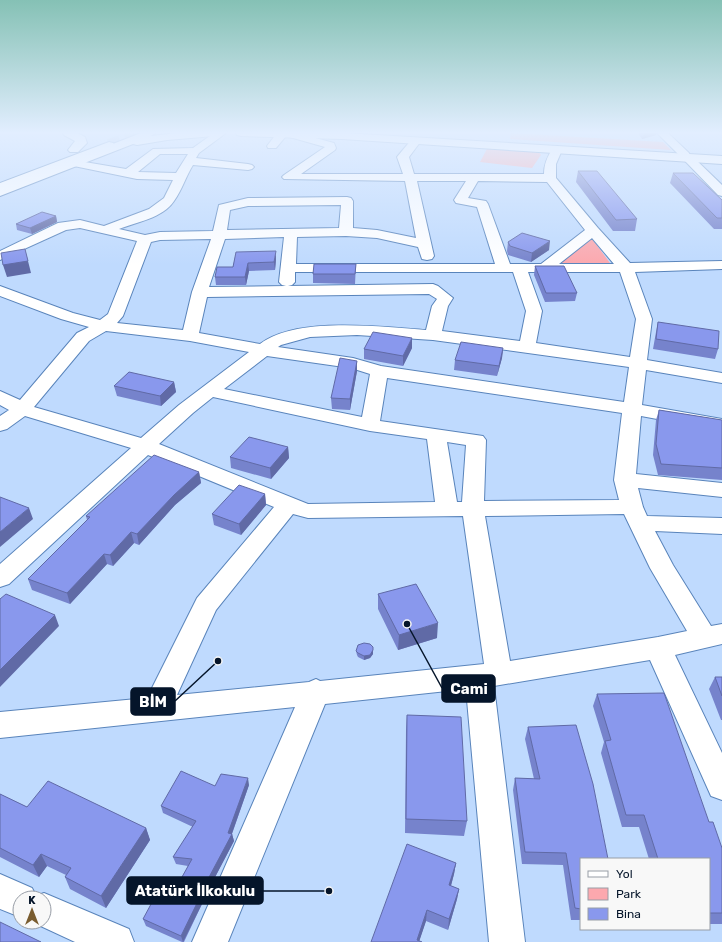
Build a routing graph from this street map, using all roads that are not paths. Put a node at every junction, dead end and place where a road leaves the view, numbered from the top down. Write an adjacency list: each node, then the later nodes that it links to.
1 (19, 177): 10 (main road)
2 (25, 177): 11 (main road)
3 (38, 177): 12 (main road)
4 (180, 177): 14 (street)
5 (288, 177): 7 (street)
6 (707, 177): 13 (street)
7 (410, 178): 8 (street); 20 (street)
8 (474, 178): 9 (street); 26 (street)
9 (550, 178): 15 (street)
10 (0, 184)
11 (0, 187)
12 (0, 192)
13 (722, 192)
14 (107, 229): 19 (street); 21 (street)
15 (594, 230): 23 (street); 27 (street)
16 (346, 232): 17 (street); 18 (street); 20 (street)
17 (291, 233): 18 (street); 24 (street)
18 (219, 235): 19 (street); 31 (street)
19 (145, 239): 32 (street)
20 (425, 244): 25 (street)
21 (0, 256)
22 (722, 265): 27 (street)
23 (546, 267): 26 (street); 27 (street)
24 (288, 268): 25 (street); 30 (street)
25 (429, 268): 26 (street); 28 (street)
26 (511, 268): 35 (street)
27 (626, 268): 37 (street)
28 (433, 288): 30 (street); 33 (street)
29 (0, 291): 32 (street)
30 (286, 291): 31 (street)
31 (200, 292): 34 (street)
32 (103, 326): 34 (street); 42 (street)
33 (433, 335): 35 (street); 36 (street)
34 (190, 336): 36 (street)
35 (527, 348): 37 (street)
36 (263, 350): 38 (street); 40 (street)
37 (638, 364): 39 (street); 43 (street)
38 (379, 371): 43 (street); 45 (street)
39 (722, 378)
40 (209, 391): 45 (street); 48 (street)
41 (0, 397): 42 (street)
42 (22, 409): 44 (street); 48 (street)
43 (632, 409): 46 (street); 49 (street)
44 (0, 425)
45 (370, 425): 47 (street)
46 (722, 425)
47 (436, 434): 52 (street); 53 (street)
48 (145, 446): 51 (street); 56 (street)
49 (626, 480): 50 (street); 54 (street)
50 (722, 490)
51 (288, 505): 52 (street); 61 (street)
52 (447, 509): 53 (street)
53 (473, 509): 54 (street); 59 (street)
54 (636, 515): 55 (street); 57 (street)
55 (722, 526)
56 (0, 578)
57 (713, 636): 58 (street)
58 (658, 648): 59 (street); 63 (street)
59 (489, 675): 60 (street); 67 (street)
60 (316, 692): 61 (street); 66 (street)
61 (156, 710): 62 (street)
62 (0, 725)
63 (722, 786)
64 (52, 914): 65 (street)
65 (116, 942)
66 (210, 942)
67 (507, 942)

